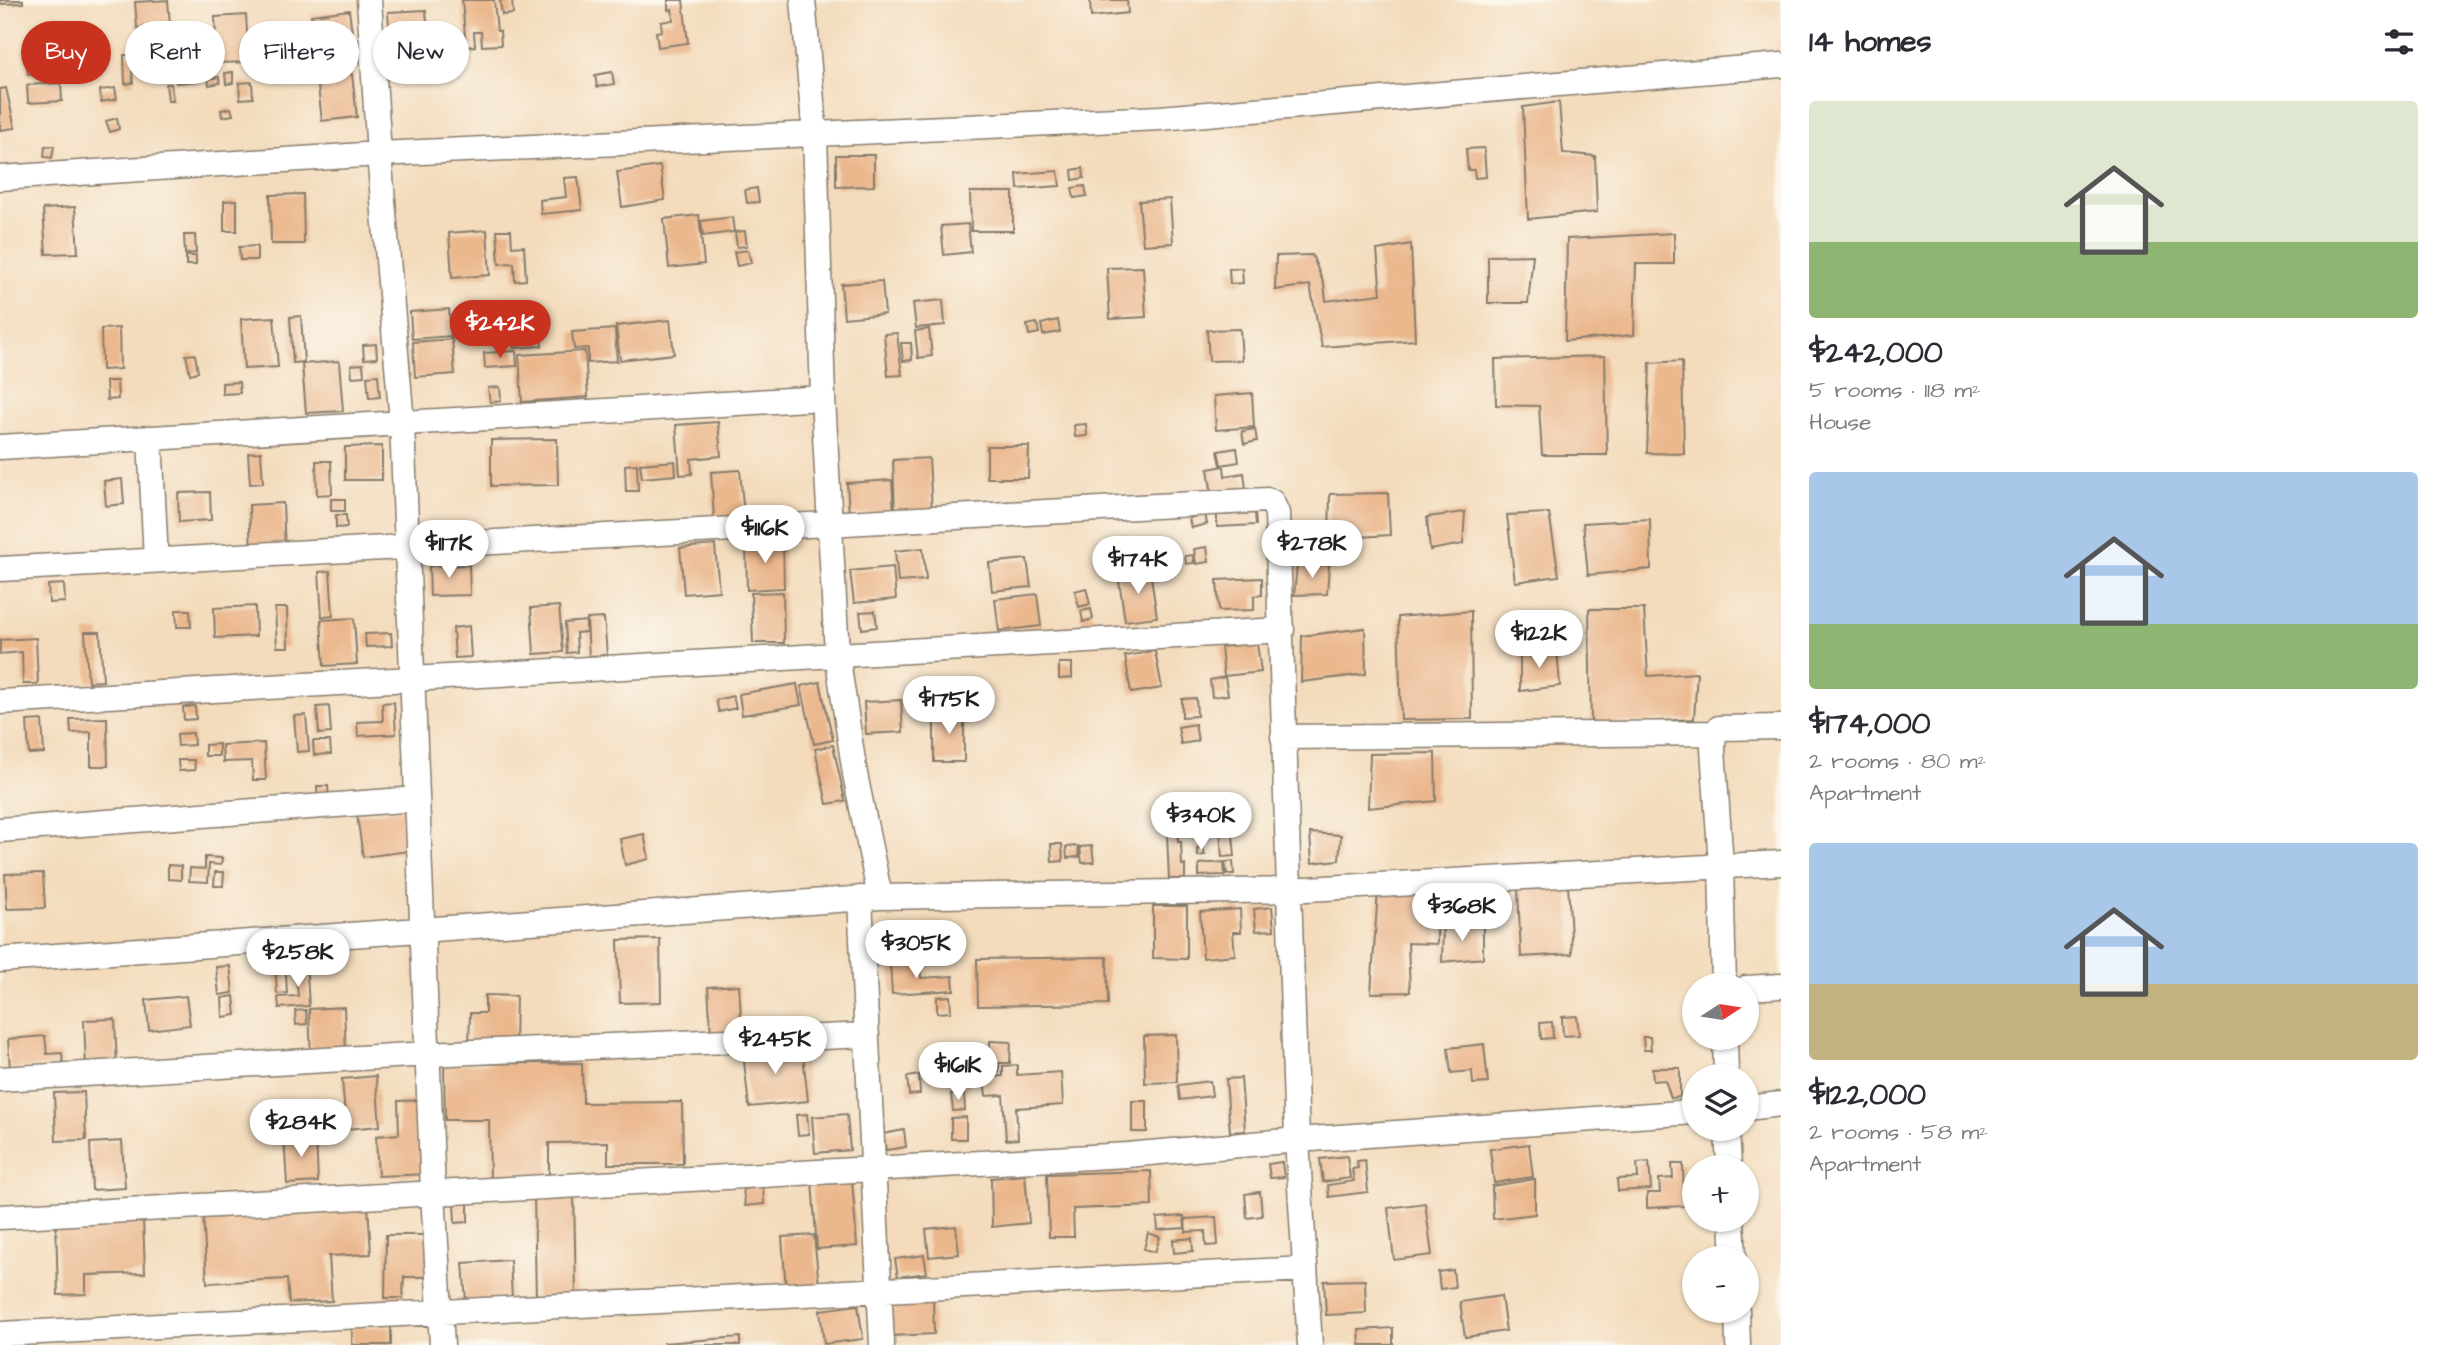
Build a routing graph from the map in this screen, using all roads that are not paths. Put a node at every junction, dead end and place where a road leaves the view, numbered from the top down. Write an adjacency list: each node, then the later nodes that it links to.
1 (369, 0): 5 (street)
2 (803, 0): 4 (street)
3 (1781, 65): 4 (street)
4 (815, 135): 5 (street); 7 (street)
5 (379, 154): 6 (street); 8 (street)
6 (0, 178)
7 (823, 398): 8 (street); 11 (street)
8 (402, 423): 9 (street); 12 (street)
9 (150, 438): 10 (street); 13 (street)
10 (0, 447)
11 (830, 524): 12 (street); 15 (street); 16 (street)
12 (407, 546): 13 (street); 17 (street)
13 (156, 560): 14 (street)
14 (0, 569)
15 (1282, 630): 16 (street); 21 (street)
16 (837, 654): 17 (street); 27 (street)
17 (412, 678): 18 (street); 22 (street)
18 (0, 702)
19 (1781, 727): 20 (street)
20 (1714, 733): 21 (street); 25 (street)
21 (1283, 737): 26 (street)
22 (417, 799): 23 (street); 28 (street)
23 (0, 830)
24 (1781, 863): 25 (street)
25 (1721, 865): 26 (street); 30 (street)
26 (1287, 890): 27 (street); 39 (street)
27 (870, 897): 28 (street); 33 (street)
28 (423, 929): 29 (street); 34 (street)
29 (0, 960)
30 (1724, 973)
31 (1781, 986): 32 (street)
32 (1759, 987)
33 (867, 1035): 34 (street); 40 (street)
34 (428, 1054): 35 (street); 41 (street)
35 (0, 1079)
36 (1781, 1104): 37 (street)
37 (1759, 1107)
38 (1682, 1113): 39 (street)
39 (1297, 1140): 40 (street); 43 (street)
40 (873, 1168): 41 (street); 44 (street)
41 (433, 1193): 42 (street); 45 (street)
42 (0, 1217)
43 (1305, 1269): 44 (street); 50 (street)
44 (878, 1289): 45 (street); 49 (street)
45 (439, 1312): 47 (street); 48 (street)
46 (1737, 1323): 51 (street)
47 (0, 1334)
48 (442, 1345)
49 (882, 1345)
50 (1310, 1345)
51 (1738, 1345)

